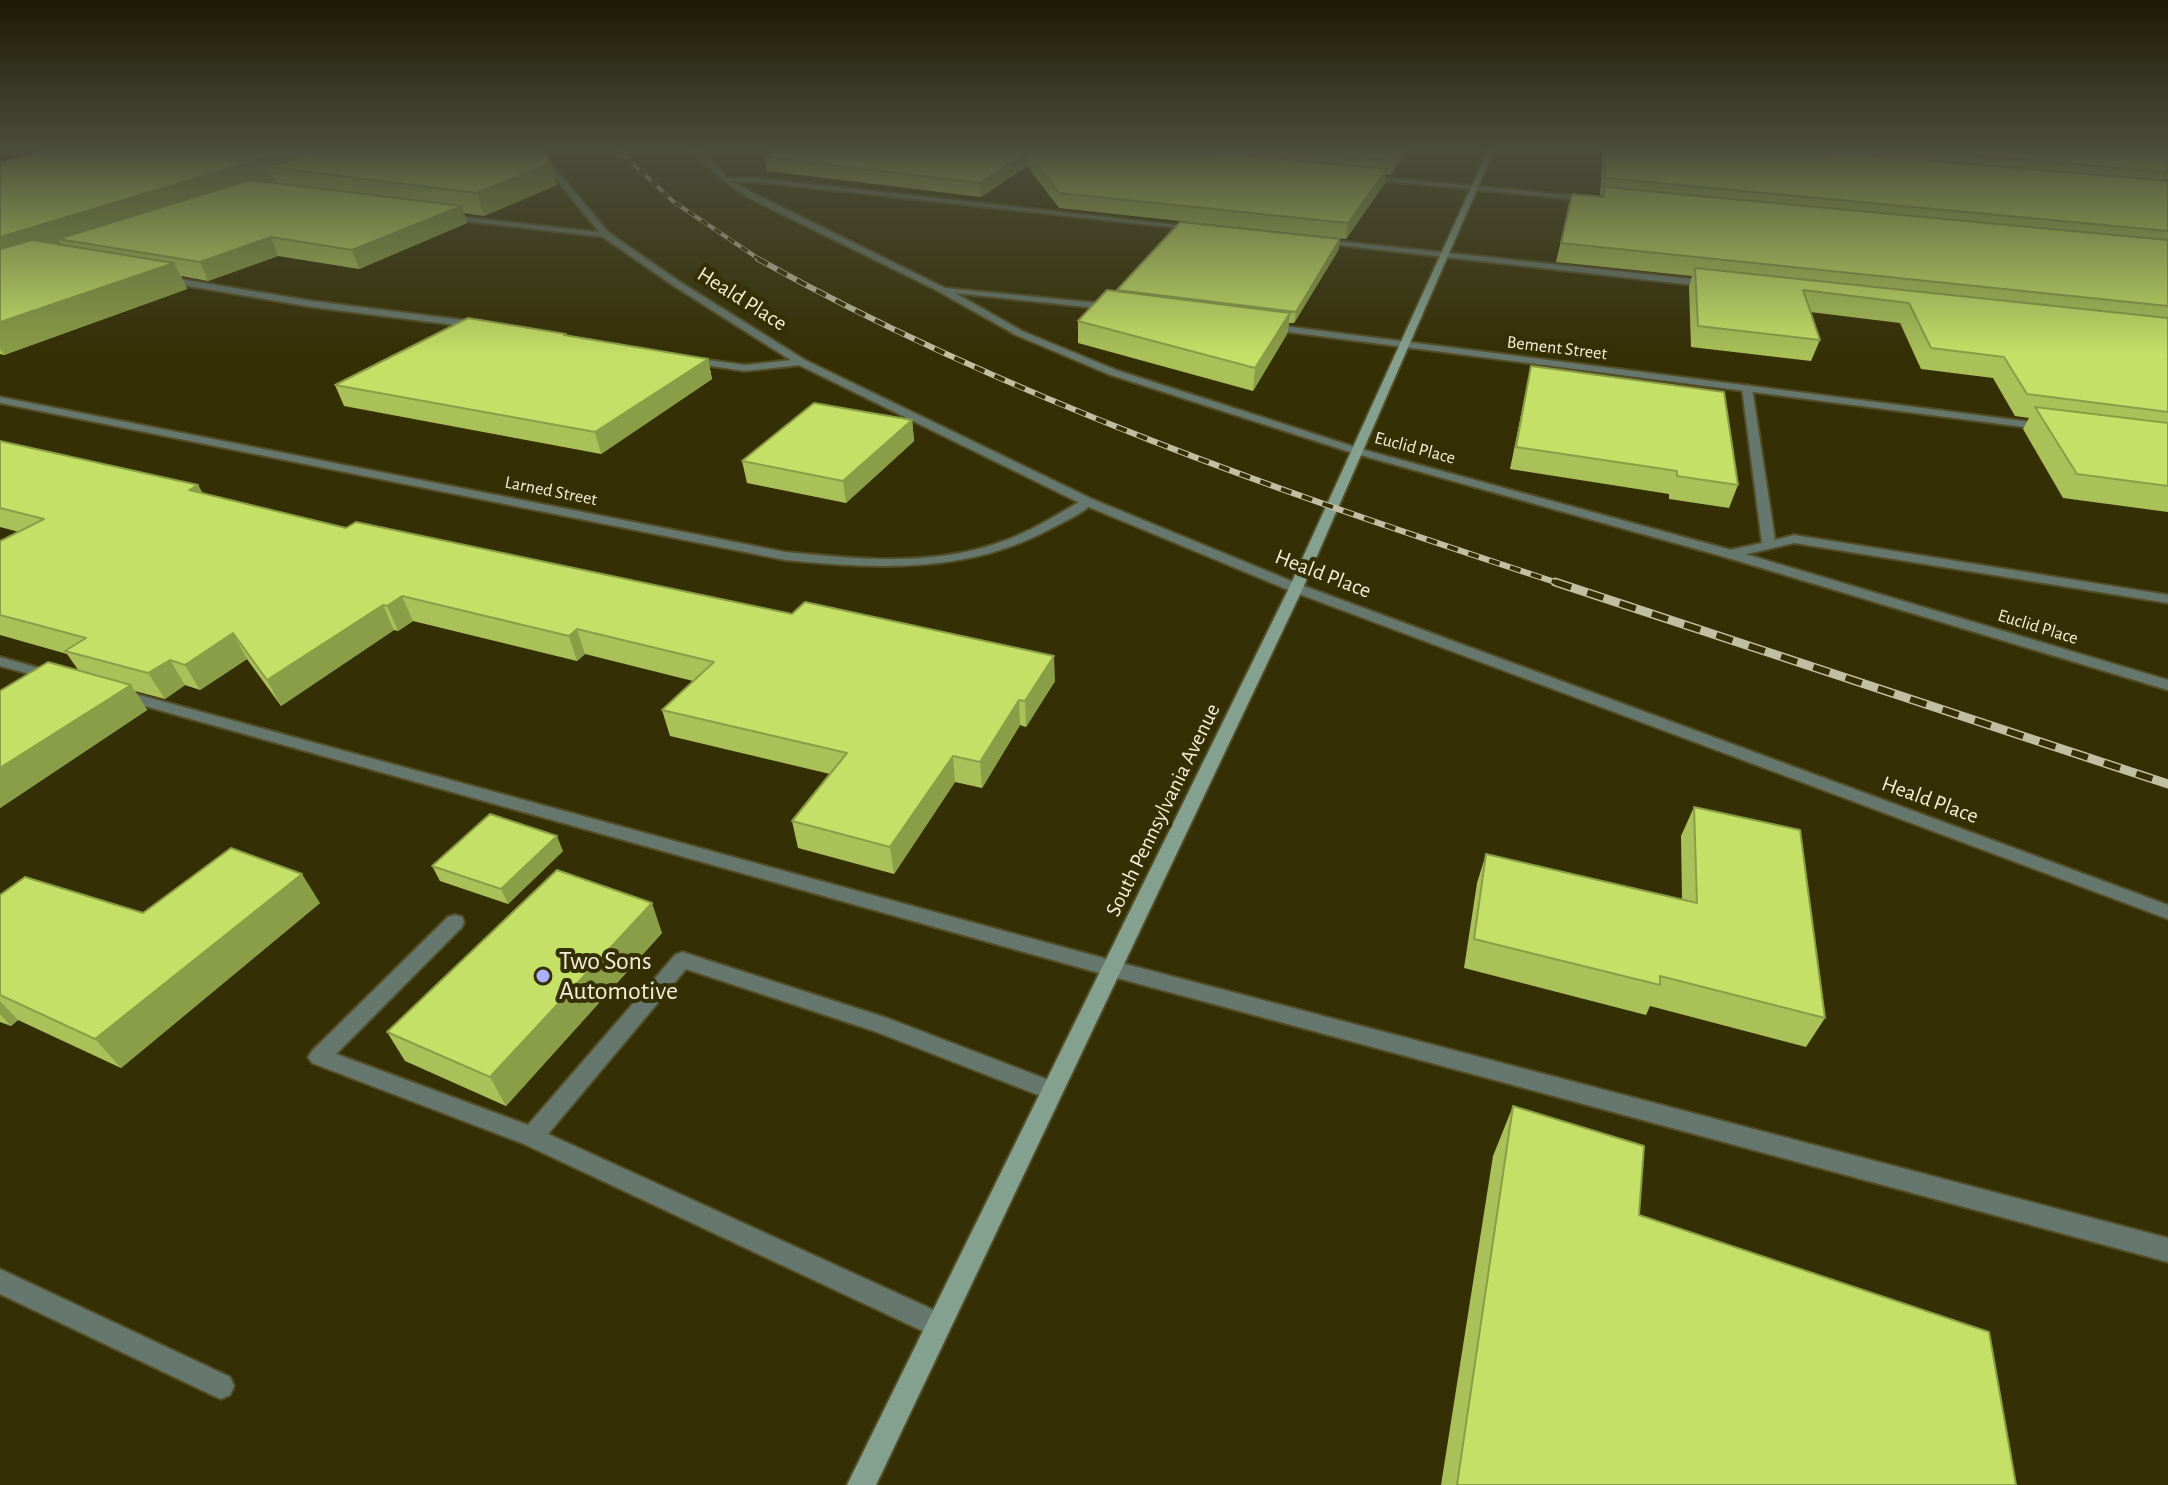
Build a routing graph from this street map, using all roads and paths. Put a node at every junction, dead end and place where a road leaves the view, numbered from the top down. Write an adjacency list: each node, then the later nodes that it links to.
1 (444, 217): 7 (street)
2 (591, 217): 7 (street, Heald Place)
3 (796, 217): 12 (street, Euclid Place)
4 (1102, 217): 6 (street)
5 (1461, 217): 9 (main road, South Pennsylvania Avenue)
6 (1210, 229)
7 (606, 235): 18 (street, Heald Place)
8 (1304, 240): 9 (street)
9 (1444, 255): 11 (street); 16 (main road, South Pennsylvania Avenue)
10 (155, 277): 15 (street)
11 (1727, 286)
12 (941, 289): 13 (street); 22 (street, Euclid Place)
13 (1120, 307)
14 (1254, 325): 16 (street, Bement Street)
15 (492, 327)
16 (1405, 344): 19 (street, Bement Street); 22 (main road, South Pennsylvania Avenue)
17 (674, 358): 18 (street)
18 (801, 362): 23 (street, Heald Place)
19 (1747, 388): 21 (street, Bement Street); 24 (street)
20 (0, 400): 23 (street, Larned Street)
21 (2059, 428)
22 (1357, 451): 25 (street, Euclid Place); 26 (main road, South Pennsylvania Avenue)
23 (1088, 502): 26 (street, Heald Place)
24 (1769, 545): 25 (street); 27 (street)
25 (1730, 554): 30 (street, Euclid Place)
26 (1296, 588): 32 (street, Heald Place); 34 (main road, South Pennsylvania Avenue)
27 (2168, 599)
28 (0, 661): 29 (street)
29 (76, 682)
30 (2168, 685)
31 (106, 691): 34 (street)
32 (2168, 912)
33 (455, 922): 36 (street)
34 (1110, 968): 35 (main road, South Pennsylvania Avenue); 37 (street)
35 (1051, 1091): 36 (street); 39 (main road, South Pennsylvania Avenue)
36 (532, 1137): 39 (street)
37 (2168, 1250)
38 (0, 1281): 40 (street)
39 (938, 1325): 41 (main road, South Pennsylvania Avenue)
40 (221, 1386)
41 (861, 1485)

